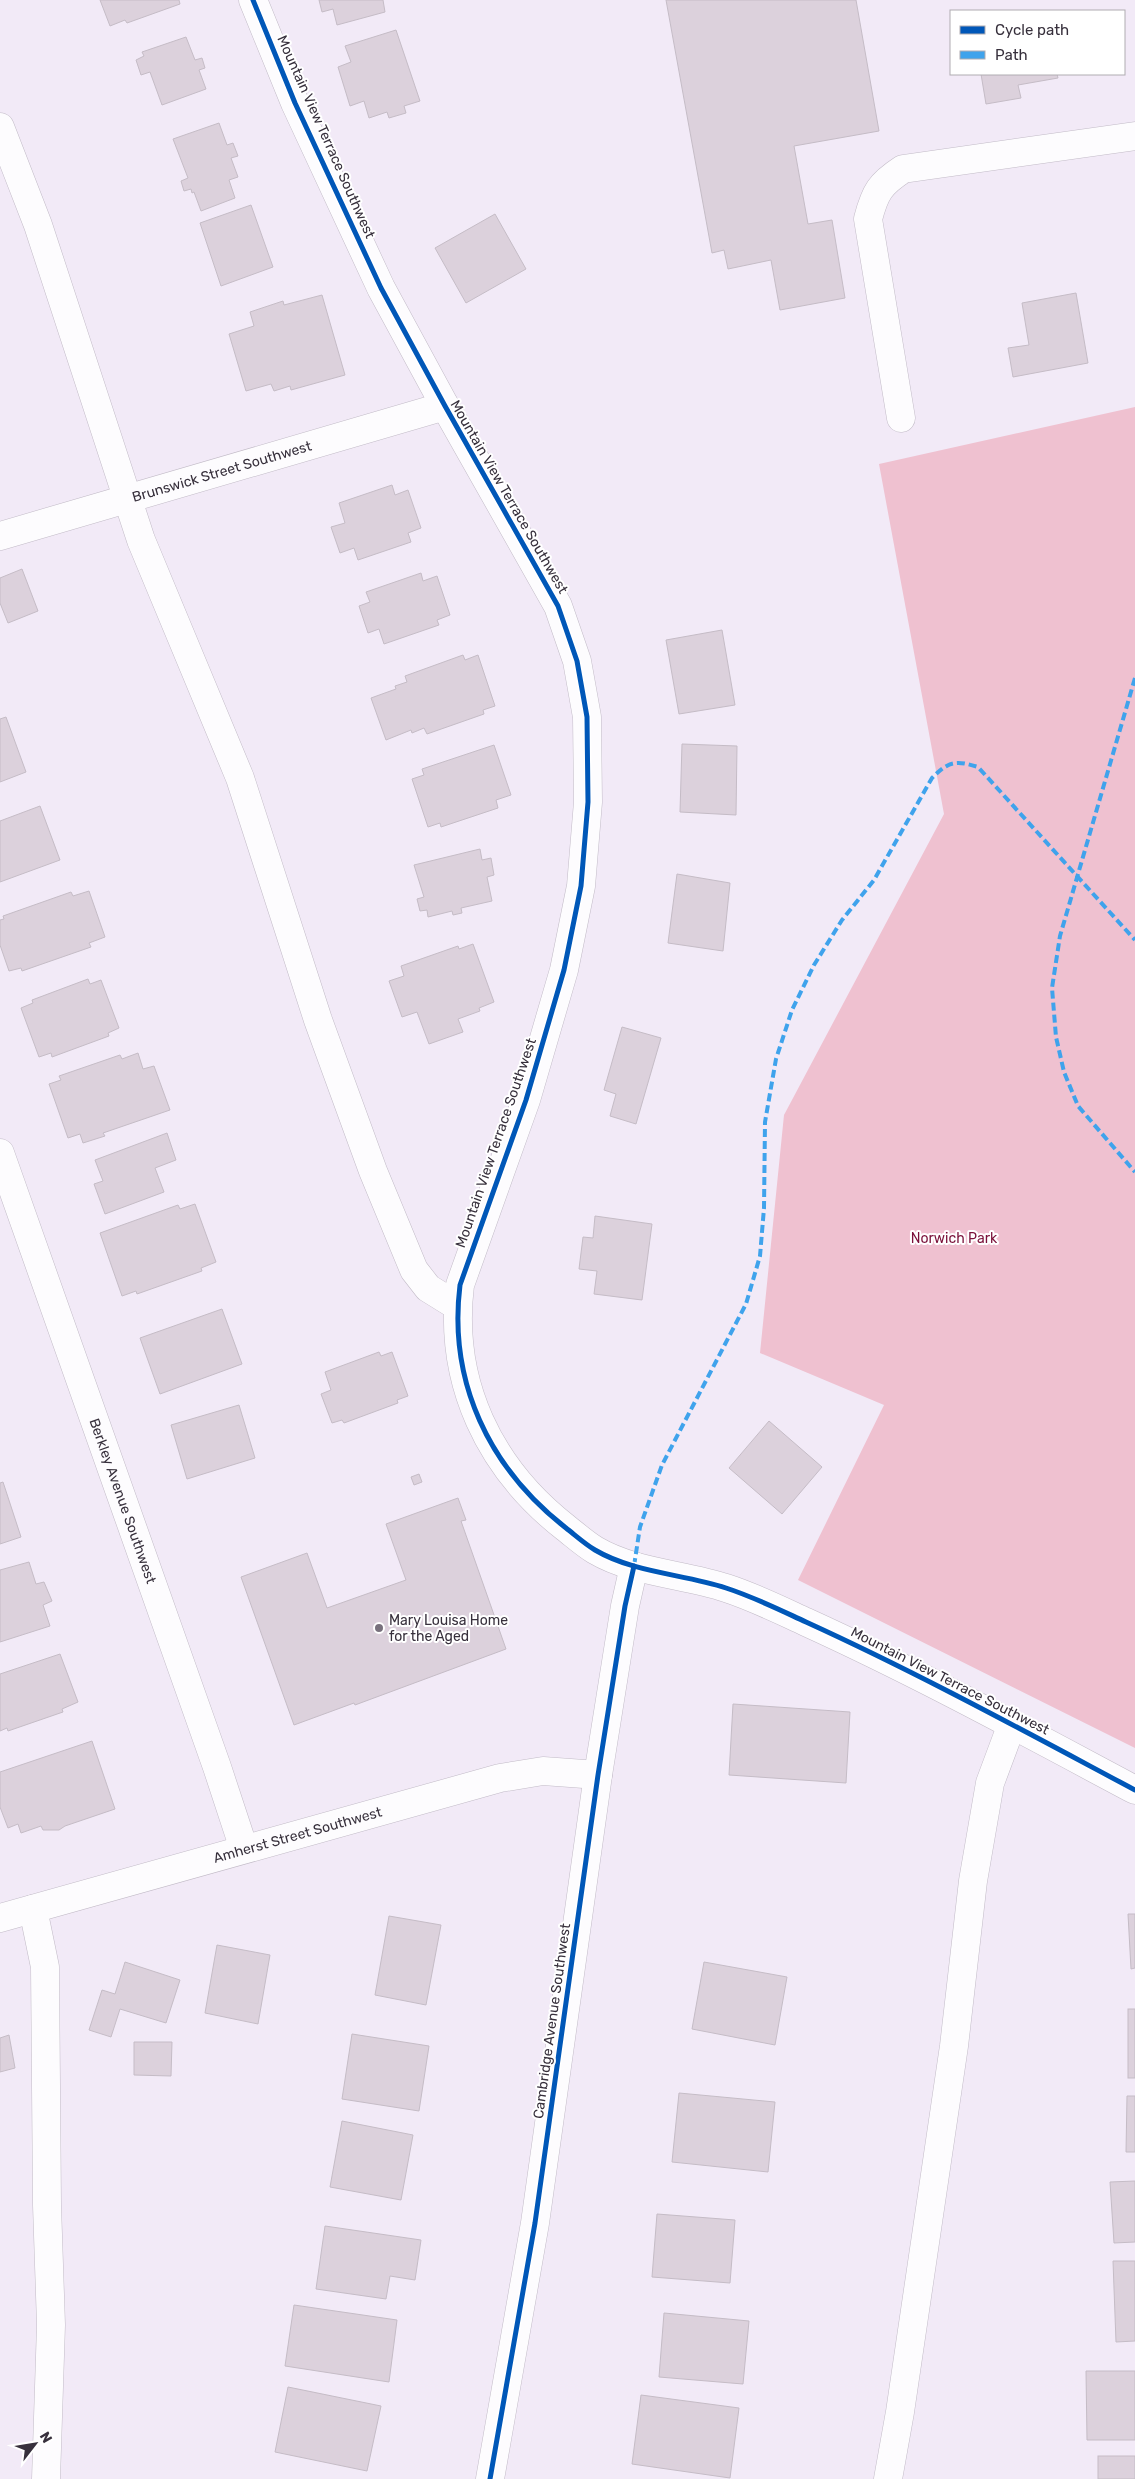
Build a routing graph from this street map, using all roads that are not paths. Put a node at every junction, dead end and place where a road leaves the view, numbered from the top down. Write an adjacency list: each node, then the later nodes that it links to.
1 (253, 0): 4 (street, Mountain View Terrace Southwest)
2 (0, 127): 6 (street)
3 (1135, 136): 5 (street)
4 (445, 406): 6 (street, Brunswick Street Southwest); 9 (street, Mountain View Terrace Southwest)
5 (901, 418)
6 (127, 500): 7 (street, Brunswick Street Southwest); 9 (street)
7 (0, 536)
8 (0, 1153): 14 (street, Berkley Avenue Southwest)
9 (457, 1306): 10 (street, Mountain View Terrace Southwest)
10 (634, 1566): 11 (street, Mountain View Terrace Southwest); 12 (street, Cambridge Avenue Southwest)
11 (1012, 1724): 13 (street, Mountain View Terrace Southwest); 19 (street)
12 (598, 1775): 14 (street, Amherst Street Southwest); 18 (street, Cambridge Avenue Southwest)
13 (1135, 1790)
14 (244, 1849): 15 (street, Amherst Street Southwest)
15 (33, 1909): 16 (street, Amherst Street Southwest); 17 (street)
16 (0, 1918)
17 (46, 2479)
18 (490, 2479)
19 (888, 2479)

